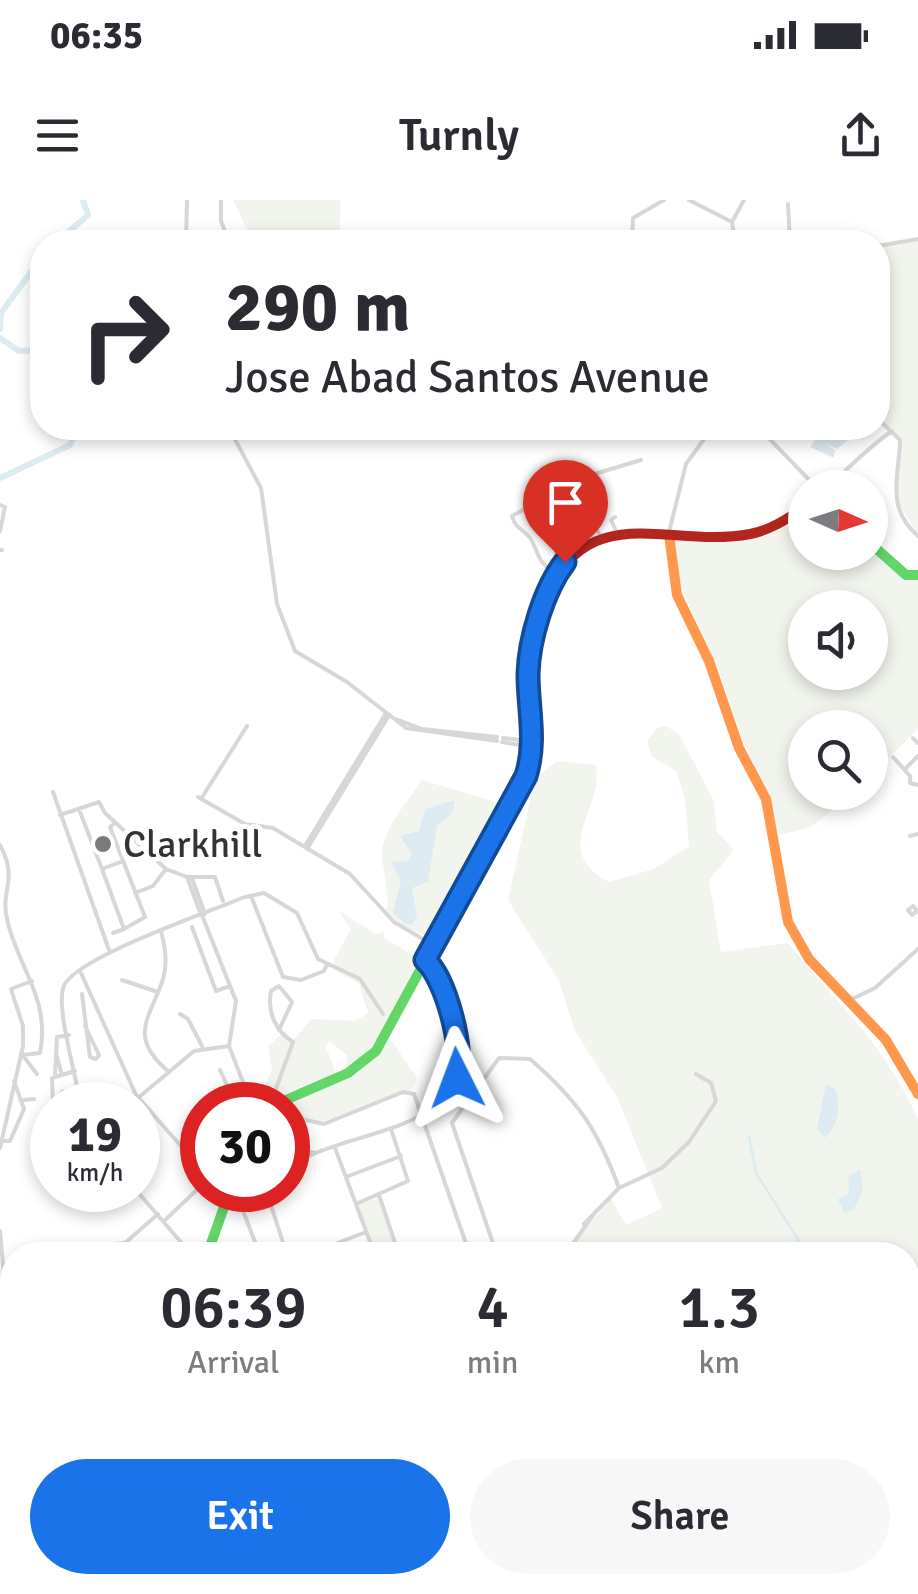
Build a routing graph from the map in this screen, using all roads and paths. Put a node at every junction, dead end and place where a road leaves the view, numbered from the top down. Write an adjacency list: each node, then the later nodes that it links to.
1 (187, 200): 8 (street)
2 (221, 200): 9 (street)
3 (664, 200): 10 (street)
4 (691, 200): 7 (street)
5 (744, 200): 7 (street)
6 (788, 204): 12 (street)
7 (732, 222): 11 (street)
8 (186, 230)
9 (224, 230)
10 (632, 230)
11 (733, 230)
12 (789, 230)
13 (918, 240): 14 (street)
14 (890, 244)
15 (892, 430): 32 (street)
16 (235, 440): 40 (street)
17 (703, 440): 31 (street)
18 (771, 440): 21 (street)
19 (876, 440): 22 (street)
20 (642, 460): 38 (street)
21 (800, 470)
22 (848, 470)
23 (0, 504): 28 (street)
24 (615, 517): 30 (street)
25 (788, 519): 31 (main road)
26 (593, 524): 33 (street)
27 (577, 528): 34 (street)
28 (0, 531)
29 (564, 534): 34 (street)
30 (618, 534): 31 (main road); 33 (main road)
31 (668, 536): 86 (main road)
32 (918, 536)
33 (602, 538): 34 (main road)
34 (582, 547): 37 (main road)
35 (556, 552): 37 (street)
36 (888, 558): 39 (main road)
37 (565, 562): 38 (main road)
38 (556, 574): 44 (main road)
39 (918, 575)
40 (388, 715): 44 (street); 58 (street)
41 (247, 726): 58 (street)
42 (912, 738): 43 (street)
43 (918, 743)
44 (532, 745): 73 (main road)
45 (918, 756): 47 (street)
46 (893, 757): 47 (street)
47 (904, 769): 49 (street)
48 (918, 774): 49 (street)
49 (910, 776): 50 (street)
50 (918, 784)
51 (53, 792): 53 (street)
52 (79, 809): 53 (street); 54 (street); 60 (street)
53 (60, 816): 75 (street)
54 (113, 825): 59 (street); 61 (street)
55 (918, 834): 56 (street)
56 (910, 836)
57 (0, 845): 63 (street)
58 (306, 848): 73 (street)
59 (123, 861): 60 (street); 65 (street)
60 (102, 869): 70 (street)
61 (166, 869): 62 (street); 65 (street)
62 (190, 878): 67 (street); 68 (street)
63 (10, 882): 64 (street); 82 (street)
64 (0, 883)
65 (134, 893): 70 (street)
66 (244, 898): 68 (street); 77 (street); 77 (street)
67 (223, 901)
68 (203, 915): 71 (street); 83 (street)
69 (192, 927): 80 (street)
70 (124, 928): 72 (street)
71 (161, 931): 75 (street); 84 (street)
72 (113, 933)
73 (433, 945): 76 (main road)
74 (918, 949): 86 (street)
75 (108, 950): 79 (street)
76 (425, 960): 90 (main road); 117 (street)
77 (327, 964): 90 (street)
78 (217, 972): 80 (street)
79 (81, 973): 87 (street); 93 (street)
80 (209, 974): 83 (street)
81 (122, 980): 84 (street)
82 (32, 982): 98 (street); 98 (street)
83 (230, 986): 96 (street)
84 (156, 992): 101 (street)
85 (82, 994): 88 (street)
86 (852, 999): 114 (main road)
87 (96, 1005): 88 (street); 108 (street)
88 (84, 1011): 95 (street)
89 (180, 1014): 97 (street)
90 (387, 1017): 113 (main road)
91 (57, 1028): 94 (street)
92 (279, 1030): 92 (street); 112 (street)
93 (69, 1035): 94 (street); 100 (street)
94 (57, 1037): 103 (street)
95 (90, 1043)
96 (230, 1046): 97 (street); 111 (street)
97 (203, 1048): 101 (street)
98 (23, 1056): 102 (street); 105 (street)
99 (220, 1070): 110 (street)
100 (74, 1072): 103 (street); 107 (street)
101 (170, 1072): 109 (street)
102 (37, 1074)
103 (58, 1074): 106 (street)
104 (696, 1074): 130 (street)
105 (14, 1082): 116 (street); 121 (street)
106 (51, 1082)
107 (75, 1082)
108 (130, 1082)
109 (156, 1082)
110 (225, 1082)
111 (243, 1082)
112 (280, 1082)
113 (310, 1088)
114 (918, 1094)
115 (30, 1099): 116 (street)
116 (24, 1100): 121 (street)
117 (424, 1116): 118 (street); 120 (street); 148 (street)
118 (310, 1121)
119 (160, 1124): 122 (street)
120 (391, 1129): 124 (street); 127 (street)
121 (4, 1140): 123 (street)
122 (180, 1145)
123 (0, 1148)
124 (335, 1148): 126 (street); 129 (street)
125 (310, 1150): 126 (street)
126 (319, 1153): 128 (street)
127 (401, 1156): 129 (street); 131 (street)
128 (310, 1157)
129 (346, 1177): 132 (street)
130 (619, 1188): 149 (street); 150 (street)
131 (379, 1195): 132 (street); 147 (street)
132 (356, 1204): 139 (street)
133 (180, 1206): 138 (street)
134 (221, 1212): 142 (main road)
135 (243, 1212): 143 (street)
136 (273, 1212): 144 (street)
137 (158, 1214): 138 (street); 140 (street)
138 (164, 1221): 141 (street)
139 (366, 1232): 145 (street); 146 (street)
140 (125, 1242)
141 (180, 1242)
142 (211, 1242)
143 (255, 1242)
144 (283, 1242)
145 (340, 1242)
146 (369, 1242)
147 (395, 1242)
148 (466, 1242)
149 (493, 1242)
150 (573, 1242)

